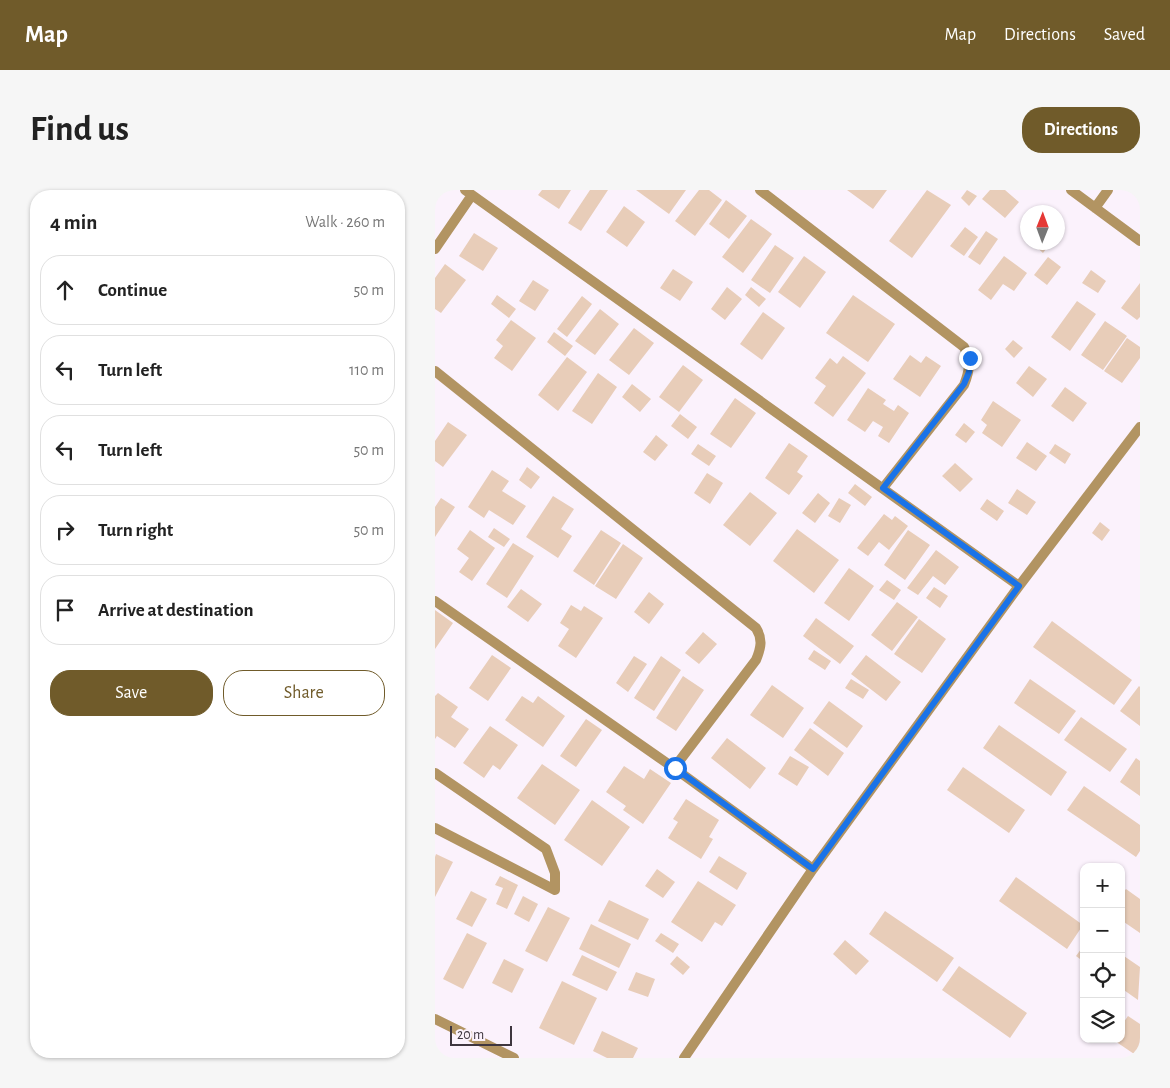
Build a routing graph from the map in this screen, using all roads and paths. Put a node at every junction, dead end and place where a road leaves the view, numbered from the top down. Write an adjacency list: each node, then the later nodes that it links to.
1 (760, 190): 10 (street)
2 (1071, 190): 5 (street)
3 (1108, 190): 5 (street)
4 (469, 193): 7 (street); 10 (street)
5 (1095, 208): 6 (street)
6 (1140, 241)
7 (435, 249)
8 (435, 371): 13 (street)
9 (1140, 427): 11 (street)
10 (883, 488): 11 (street)
11 (1019, 586): 16 (street)
12 (435, 601): 13 (street)
13 (675, 768): 16 (street)
14 (435, 773): 15 (street)
15 (435, 828)
16 (813, 869): 19 (street)
17 (435, 1019): 18 (street)
18 (514, 1058)
19 (684, 1058)

